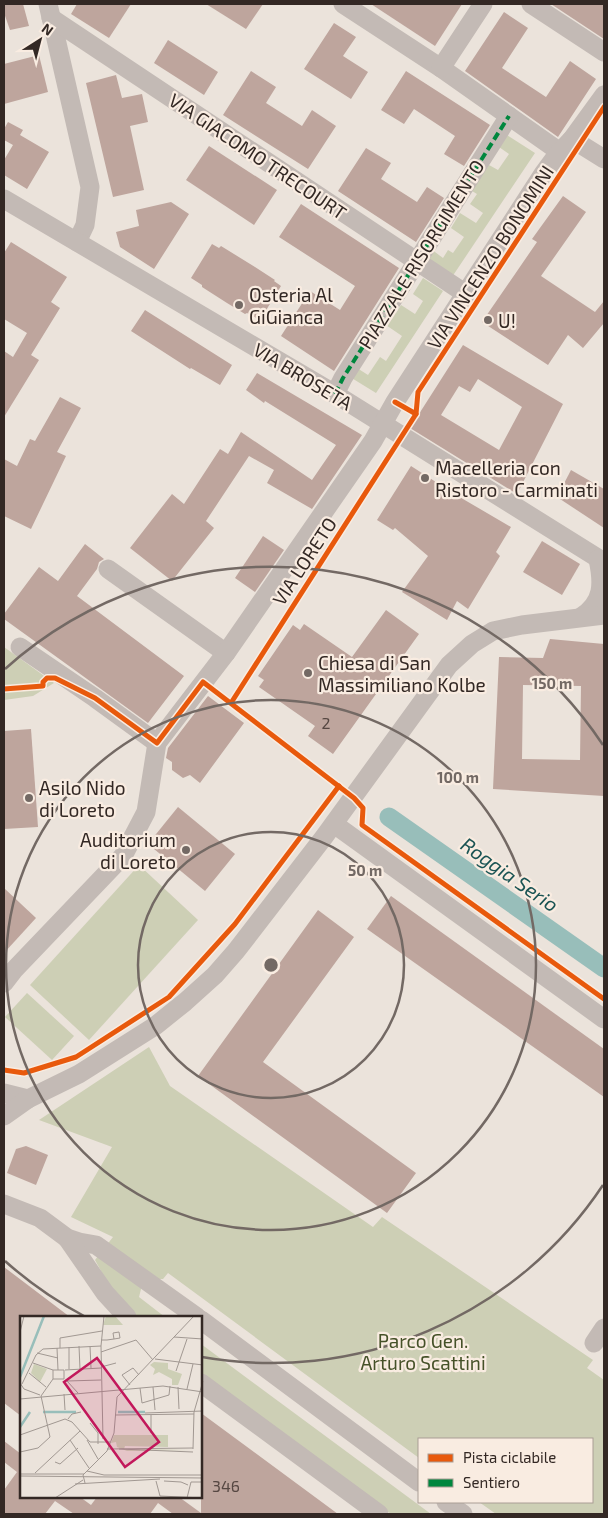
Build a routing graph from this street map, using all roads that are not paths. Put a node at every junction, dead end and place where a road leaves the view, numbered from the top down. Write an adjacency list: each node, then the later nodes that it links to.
1 (343, 4): 6 (street)
2 (483, 4): 6 (street)
3 (531, 4): 5 (street)
4 (49, 11): 12 (street); 13 (street, VIA GIACOMO TRECOURT)
5 (604, 52)
6 (441, 68): 8 (street)
7 (604, 95): 9 (street, VIA VINCENZO BONOMINI)
8 (509, 116): 9 (street); 13 (street, PIAZZALE RISORGIMENTO)
9 (566, 146): 10 (street); 14 (street, VIA VINCENZO BONOMINI)
10 (604, 159)
11 (4, 199): 12 (street, VIA BROSETA)
12 (77, 242): 15 (street, VIA BROSETA)
13 (417, 262): 14 (street, VIA GIACOMO TRECOURT); 15 (street, PIAZZALE RISORGIMENTO)
14 (466, 294): 16 (street, VIA VINCENZO BONOMINI)
15 (335, 394): 16 (street, VIA BROSETA)
16 (383, 424): 17 (street, VIA BROSETA); 22 (street, VIA LORETO)
17 (601, 560): 20 (street, VIA BROSETA)
18 (108, 569): 22 (street)
19 (604, 615): 20 (street)
20 (581, 617): 24 (street)
21 (20, 647): 23 (street)
22 (226, 653): 23 (street, VIA LORETO)
23 (157, 743): 25 (street, VIA LORETO)
24 (334, 824): 26 (street); 28 (street)
25 (4, 983)
26 (604, 1019)
27 (4, 1093): 28 (street)
28 (28, 1099): 29 (street)
29 (4, 1116)
30 (4, 1204): 31 (street)
31 (67, 1238): 32 (street); 33 (street)
32 (127, 1316)
33 (196, 1316)
34 (202, 1321): 36 (street)
35 (202, 1384): 38 (street)
36 (418, 1481)
37 (447, 1503): 39 (street)
38 (379, 1514)
39 (463, 1514)

